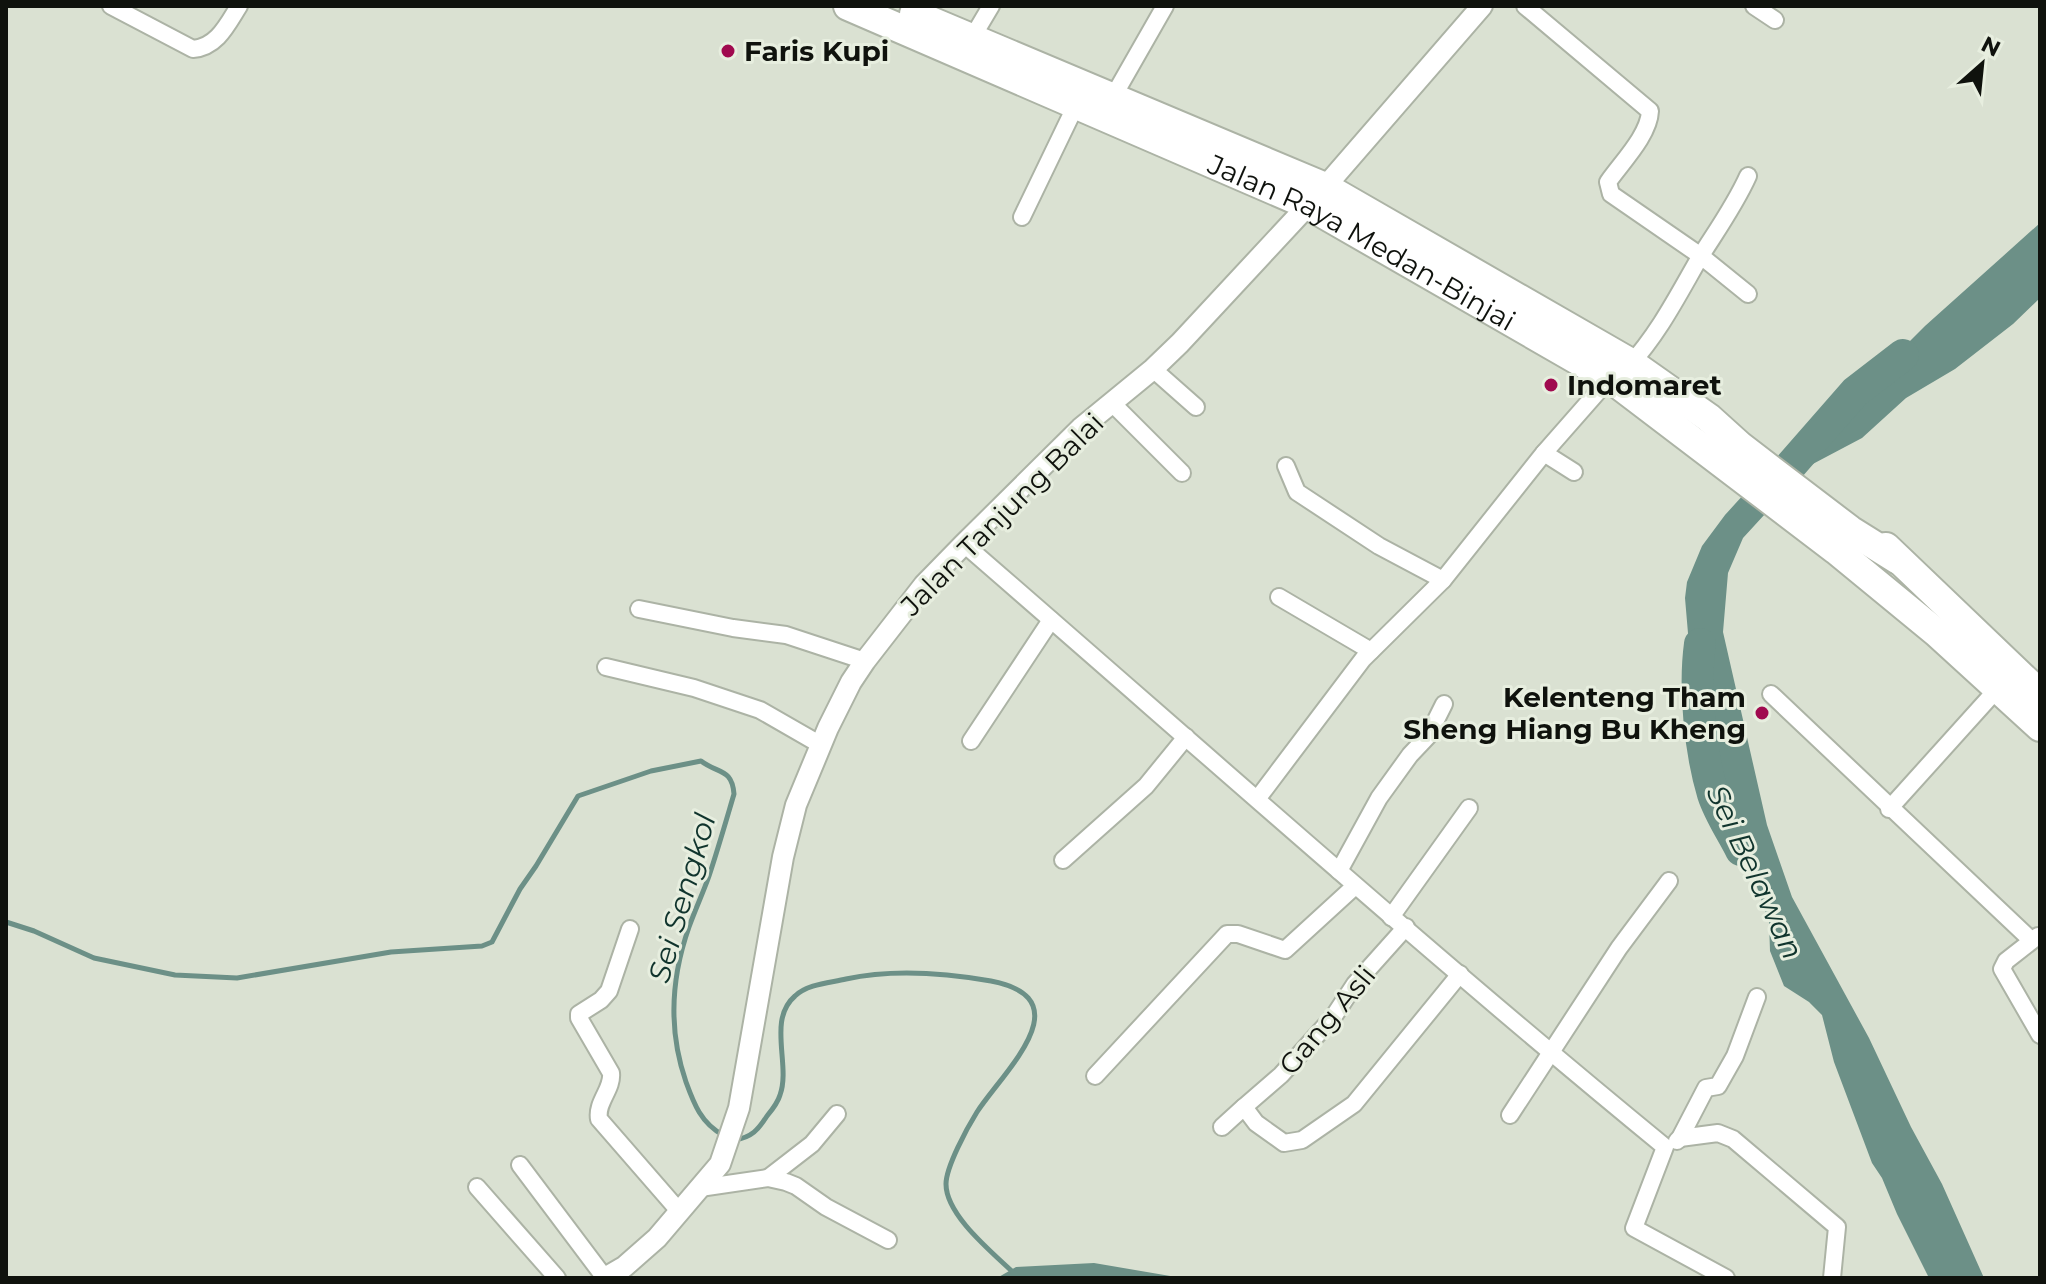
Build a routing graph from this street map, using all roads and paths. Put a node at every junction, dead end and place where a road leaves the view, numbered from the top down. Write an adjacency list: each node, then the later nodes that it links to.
1 (111, 6): 2 (street)
2 (239, 6)
3 (848, 6): 14 (highway, Jalan Raya Medan-Binjai)
4 (896, 6): 10 (highway, Jalan Raya Medan-Binjai)
5 (991, 6): 12 (street)
6 (1165, 6): 13 (street)
7 (1482, 6): 16 (street, Jalan Tanjung Balai)
8 (1525, 6): 18 (street)
9 (1754, 6): 11 (street)
10 (927, 12): 12 (highway, Jalan Raya Medan-Binjai)
11 (1775, 20)
12 (972, 38): 13 (highway, Jalan Raya Medan-Binjai)
13 (1113, 97): 16 (highway, Jalan Raya Medan-Binjai)
14 (1076, 105): 16 (highway, Jalan Raya Medan-Binjai); 17 (street)
15 (1748, 176): 18 (street)
16 (1317, 196): 20 (street, Jalan Tanjung Balai); 21 (highway, Jalan Raya Medan-Binjai)
17 (1022, 217)
18 (1701, 256): 19 (street); 21 (street)
19 (1748, 294)
20 (1153, 369): 22 (street, Jalan Tanjung Balai); 23 (street)
21 (1618, 374): 24 (highway, Jalan Raya Medan-Binjai); 24 (highway, Jalan Raya Medan-Binjai); 25 (street)
22 (1112, 403): 28 (street); 30 (street, Jalan Tanjung Balai)
23 (1196, 407)
24 (1738, 449): 29 (highway, Jalan Raya Medan-Binjai)
25 (1544, 453): 27 (street); 31 (street)
26 (1286, 466): 31 (street)
27 (1574, 472)
28 (1182, 473)
29 (1848, 533): 38 (highway); 40 (highway)
30 (964, 544): 34 (street); 36 (street, Jalan Tanjung Balai)
31 (1443, 580): 35 (street)
32 (1279, 597): 35 (street)
33 (639, 609): 36 (street)
34 (1051, 620): 43 (street); 44 (street)
35 (1371, 651): 46 (street)
36 (865, 661): 45 (street, Jalan Tanjung Balai)
37 (606, 667): 45 (street)
38 (1999, 687): 42 (highway); 48 (street)
39 (1771, 694): 48 (street)
40 (2040, 694)
41 (1444, 704): 50 (street)
42 (2040, 727)
43 (1186, 737): 46 (street); 49 (street)
44 (971, 741)
45 (821, 745): 71 (street, Jalan Tanjung Balai)
46 (1258, 798): 50 (street)
47 (1469, 808): 53 (street)
48 (1889, 809): 56 (street)
49 (1063, 860)
50 (1339, 871): 52 (street)
51 (1669, 881): 60 (street)
52 (1355, 886): 53 (street); 61 (street)
53 (1391, 917): 54 (street)
54 (1406, 927): 57 (street); 62 (street, Gang Asli)
55 (630, 929): 72 (street)
56 (2036, 938): 59 (street)
57 (1460, 974): 60 (street); 62 (street)
58 (1757, 997): 66 (street)
59 (2040, 1035)
60 (1550, 1052): 64 (street); 67 (street)
61 (1095, 1076)
62 (1244, 1107): 65 (street, Gang Asli)
63 (837, 1114): 69 (street)
64 (1510, 1115)
65 (1222, 1127)
66 (1680, 1138): 67 (street); 78 (street)
67 (1665, 1147): 77 (street)
68 (520, 1165): 76 (street)
69 (768, 1178): 71 (street); 73 (street)
70 (477, 1187): 75 (street)
71 (700, 1188): 72 (street, Jalan Tanjung Balai)
72 (679, 1211): 74 (street, Jalan Tanjung Balai)
73 (888, 1240)
74 (628, 1273): 76 (street, Jalan Tanjung Balai)
75 (557, 1278)
76 (605, 1278)
77 (1726, 1278)
78 (1832, 1278)

